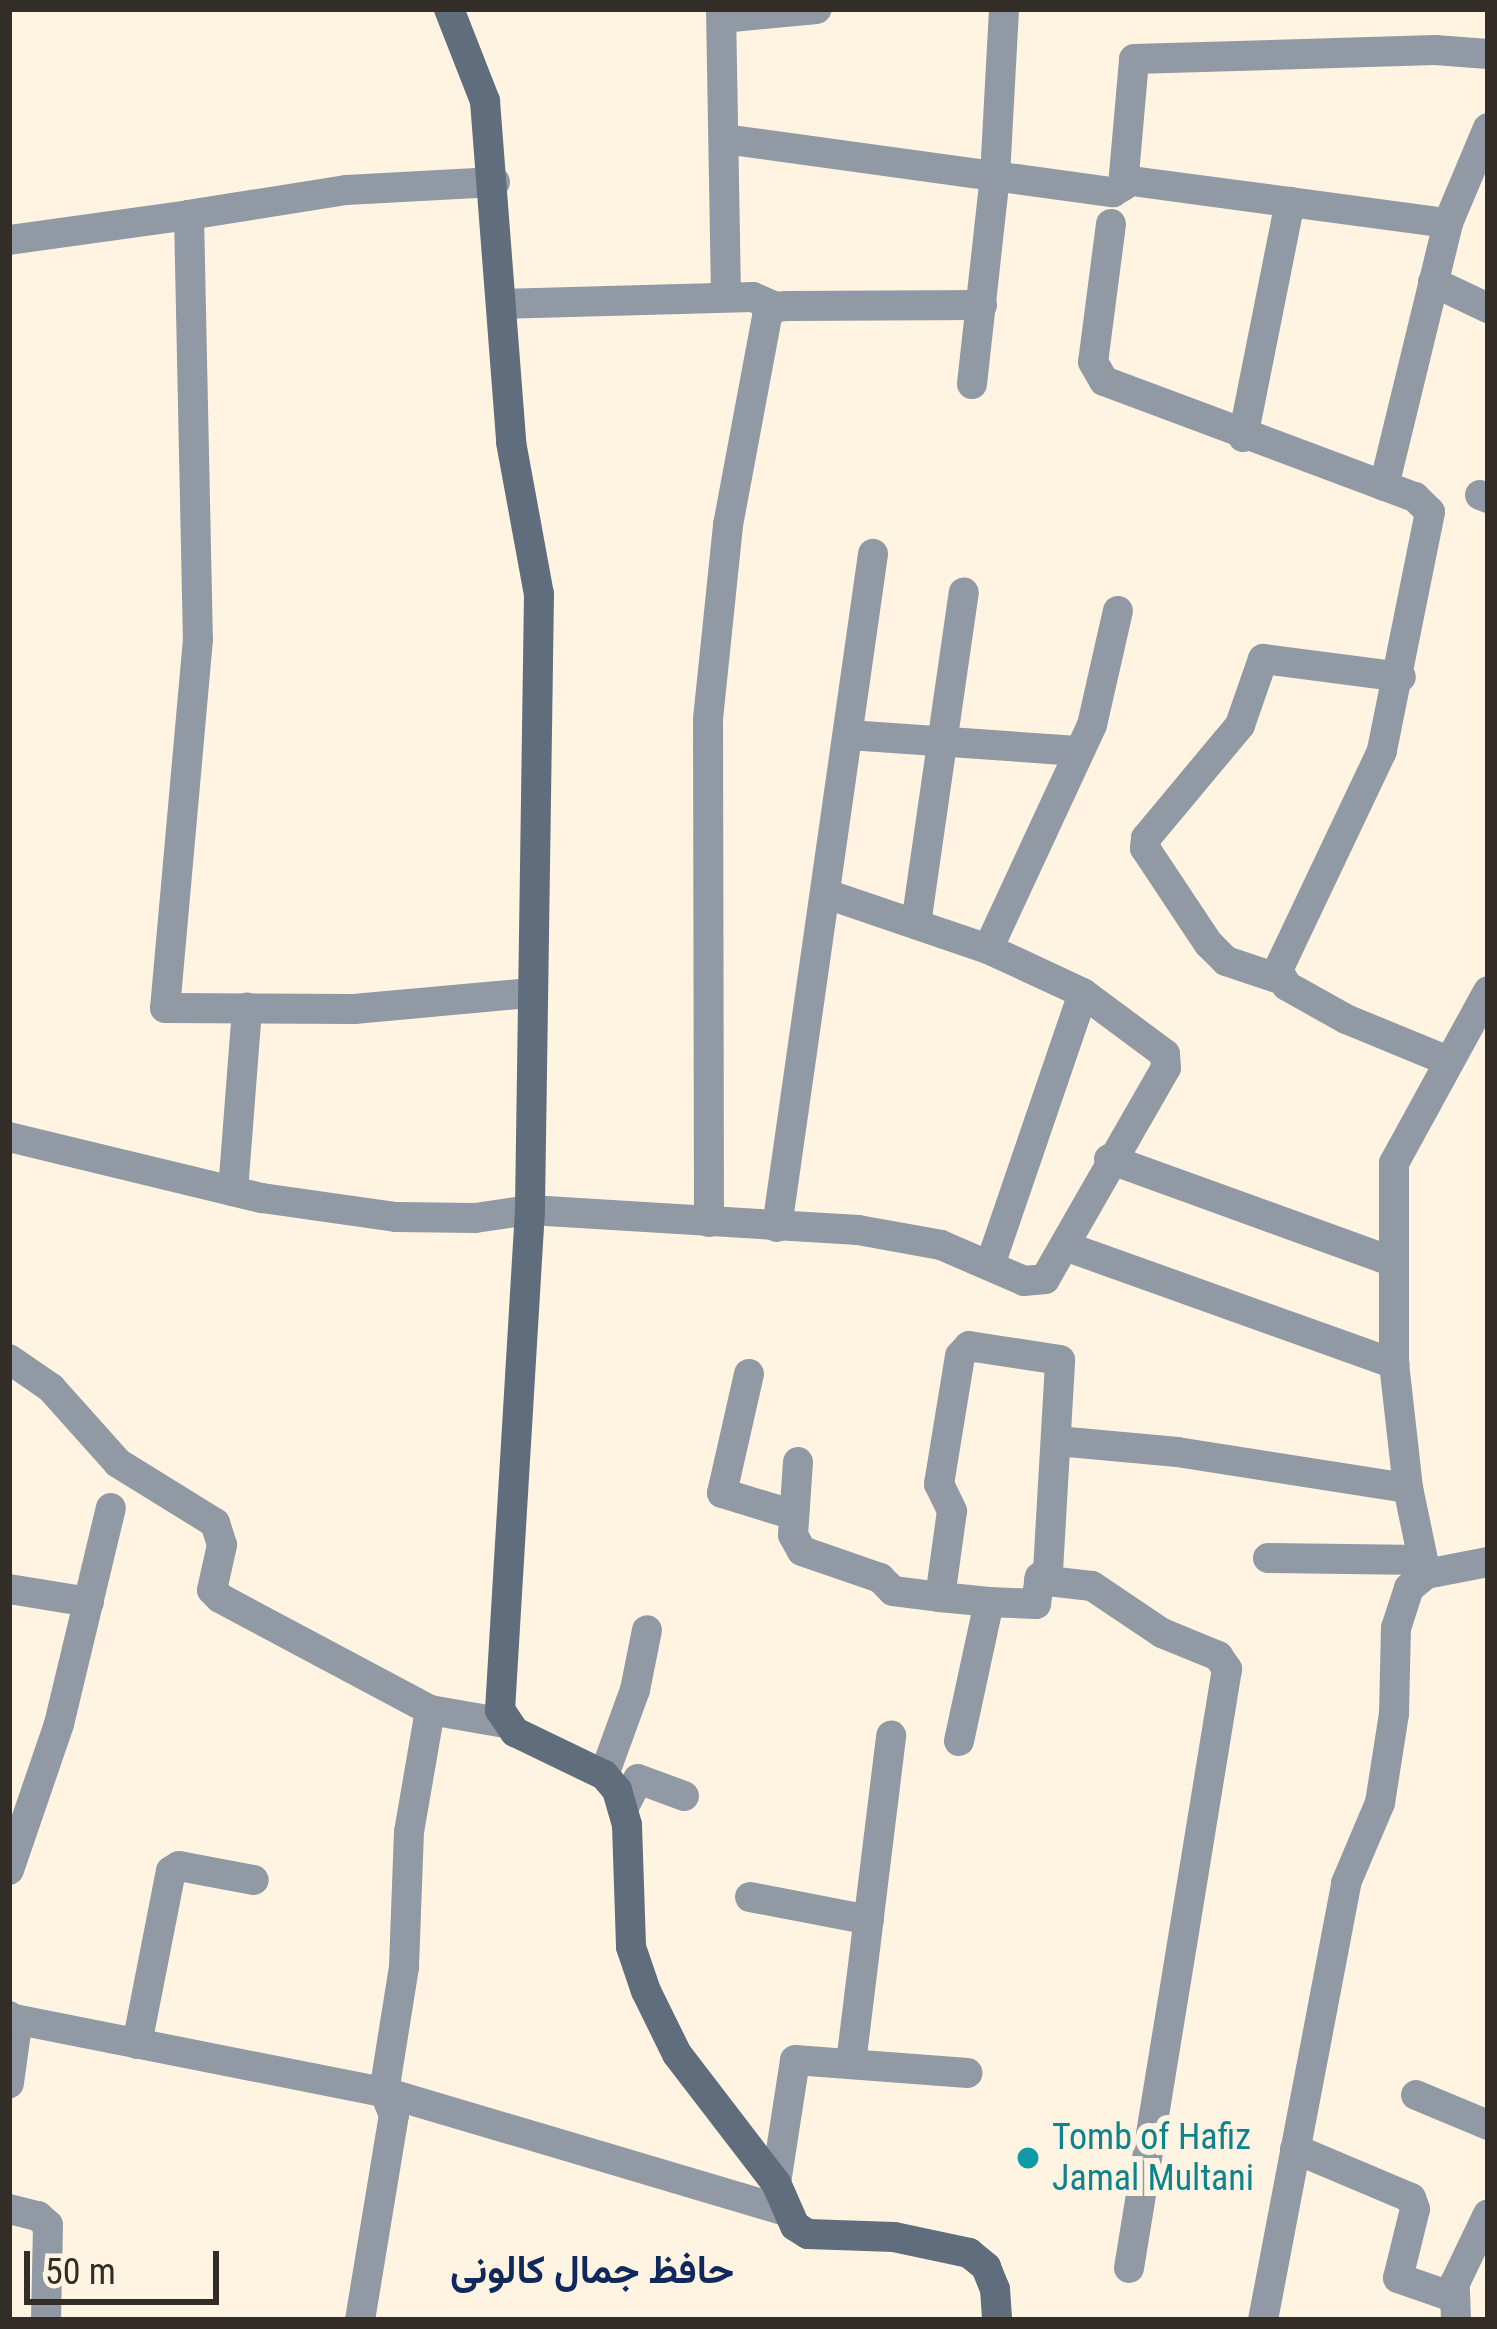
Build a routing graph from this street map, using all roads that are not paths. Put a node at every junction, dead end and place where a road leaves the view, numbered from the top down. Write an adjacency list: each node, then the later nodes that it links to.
1 (449, 9): 10 (street)
2 (817, 9): 4 (street)
3 (1004, 9): 8 (street)
4 (721, 14): 7 (street)
5 (1488, 54): 9 (street)
6 (1487, 136): 14 (street)
7 (724, 139): 8 (street); 17 (street)
8 (995, 176): 9 (street); 19 (street)
9 (1124, 180): 11 (street)
10 (495, 182): 12 (street); 18 (street)
11 (1290, 202): 14 (street); 23 (street)
12 (189, 215): 15 (street); 39 (street)
13 (1111, 224): 23 (street)
14 (1448, 224): 16 (street)
15 (9, 240)
16 (1432, 282): 21 (street); 24 (street)
17 (726, 297): 18 (street); 20 (street)
18 (502, 304): 37 (street)
19 (982, 304): 20 (street); 22 (street)
20 (775, 307): 45 (street)
21 (1488, 308)
22 (972, 384)
23 (1244, 437): 24 (street)
24 (1384, 487): 28 (street)
25 (873, 554): 29 (street)
26 (964, 592): 30 (street)
27 (1118, 611): 31 (street)
28 (1401, 676): 35 (street); 35 (street)
29 (849, 735): 30 (street); 32 (street)
30 (946, 741): 31 (street); 33 (street)
31 (1077, 751): 34 (street)
32 (826, 894): 33 (street); 46 (street)
33 (916, 924): 34 (street)
34 (988, 949): 38 (street)
35 (1280, 980): 40 (street)
36 (1488, 991): 40 (street)
37 (531, 993): 39 (street); 44 (street)
38 (1083, 993): 42 (street); 49 (street)
39 (247, 1008): 43 (street)
40 (1448, 1061): 48 (street)
41 (9, 1136): 43 (street)
42 (1109, 1159): 47 (street); 48 (street)
43 (233, 1191): 44 (street)
44 (530, 1210): 45 (street); 68 (street)
45 (710, 1222): 46 (street)
46 (777, 1227): 49 (street)
47 (1065, 1246): 49 (street); 51 (street)
48 (1391, 1261): 51 (street)
49 (990, 1265)
50 (9, 1359): 67 (street)
51 (1394, 1364): 55 (street)
52 (749, 1374): 57 (street)
53 (1057, 1442): 55 (street); 61 (street); 63 (street)
54 (798, 1462): 57 (street)
55 (1408, 1488): 60 (street)
56 (111, 1508): 64 (street)
57 (794, 1515): 63 (street)
58 (1268, 1558): 60 (street)
59 (1488, 1562): 60 (street)
60 (1425, 1567): 87 (street)
61 (1039, 1580): 65 (street); 91 (street)
62 (9, 1589): 64 (street)
63 (940, 1597): 65 (street)
64 (89, 1602): 74 (street)
65 (989, 1602): 70 (street)
66 (646, 1630): 71 (street)
67 (430, 1710): 68 (street); 84 (street)
68 (505, 1723): 71 (street)
69 (890, 1735): 78 (street)
70 (958, 1742)
71 (604, 1775): 73 (street)
72 (684, 1796): 73 (street)
73 (624, 1807): 88 (street)
74 (16, 1819): 75 (street)
75 (9, 1870)
76 (254, 1880): 80 (street)
77 (750, 1897): 78 (street)
78 (869, 1919): 81 (street)
79 (12, 2017): 80 (street); 83 (street)
80 (137, 2044): 84 (street)
81 (851, 2063): 82 (street); 88 (street)
82 (968, 2073)
83 (9, 2083)
84 (384, 2092): 88 (street); 94 (street)
85 (1416, 2095): 86 (street)
86 (1488, 2125)
87 (1295, 2149): 92 (street); 96 (street)
88 (781, 2197): 95 (street)
89 (9, 2209): 93 (street)
90 (1488, 2214): 92 (street)
91 (1129, 2268)
92 (1455, 2309)
93 (46, 2320)
94 (360, 2320)
95 (997, 2320)
96 (1263, 2320)

